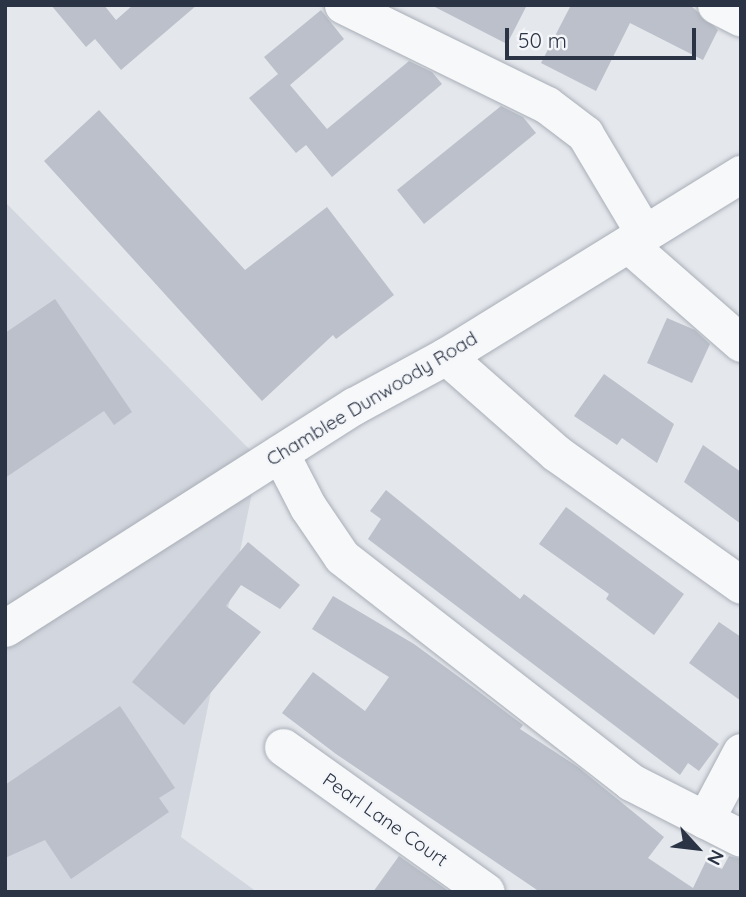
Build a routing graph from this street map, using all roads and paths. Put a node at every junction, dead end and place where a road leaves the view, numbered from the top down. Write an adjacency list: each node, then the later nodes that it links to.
1 (343, 5): 5 (street)
2 (716, 5): 3 (street)
3 (741, 18)
4 (741, 174): 5 (street, Chamblee Dunwoody Road)
5 (636, 239): 6 (street); 7 (street, Chamblee Dunwoody Road)
6 (741, 343)
7 (446, 356): 8 (street, Chamblee Dunwoody Road); 9 (street)
8 (280, 453): 10 (street, Chamblee Dunwoody Road); 13 (street)
9 (741, 586)
10 (5, 628)
11 (283, 747): 15 (street, Pearl Lane Court)
12 (741, 751): 13 (street)
13 (705, 820): 14 (street)
14 (741, 838)
15 (486, 892)

